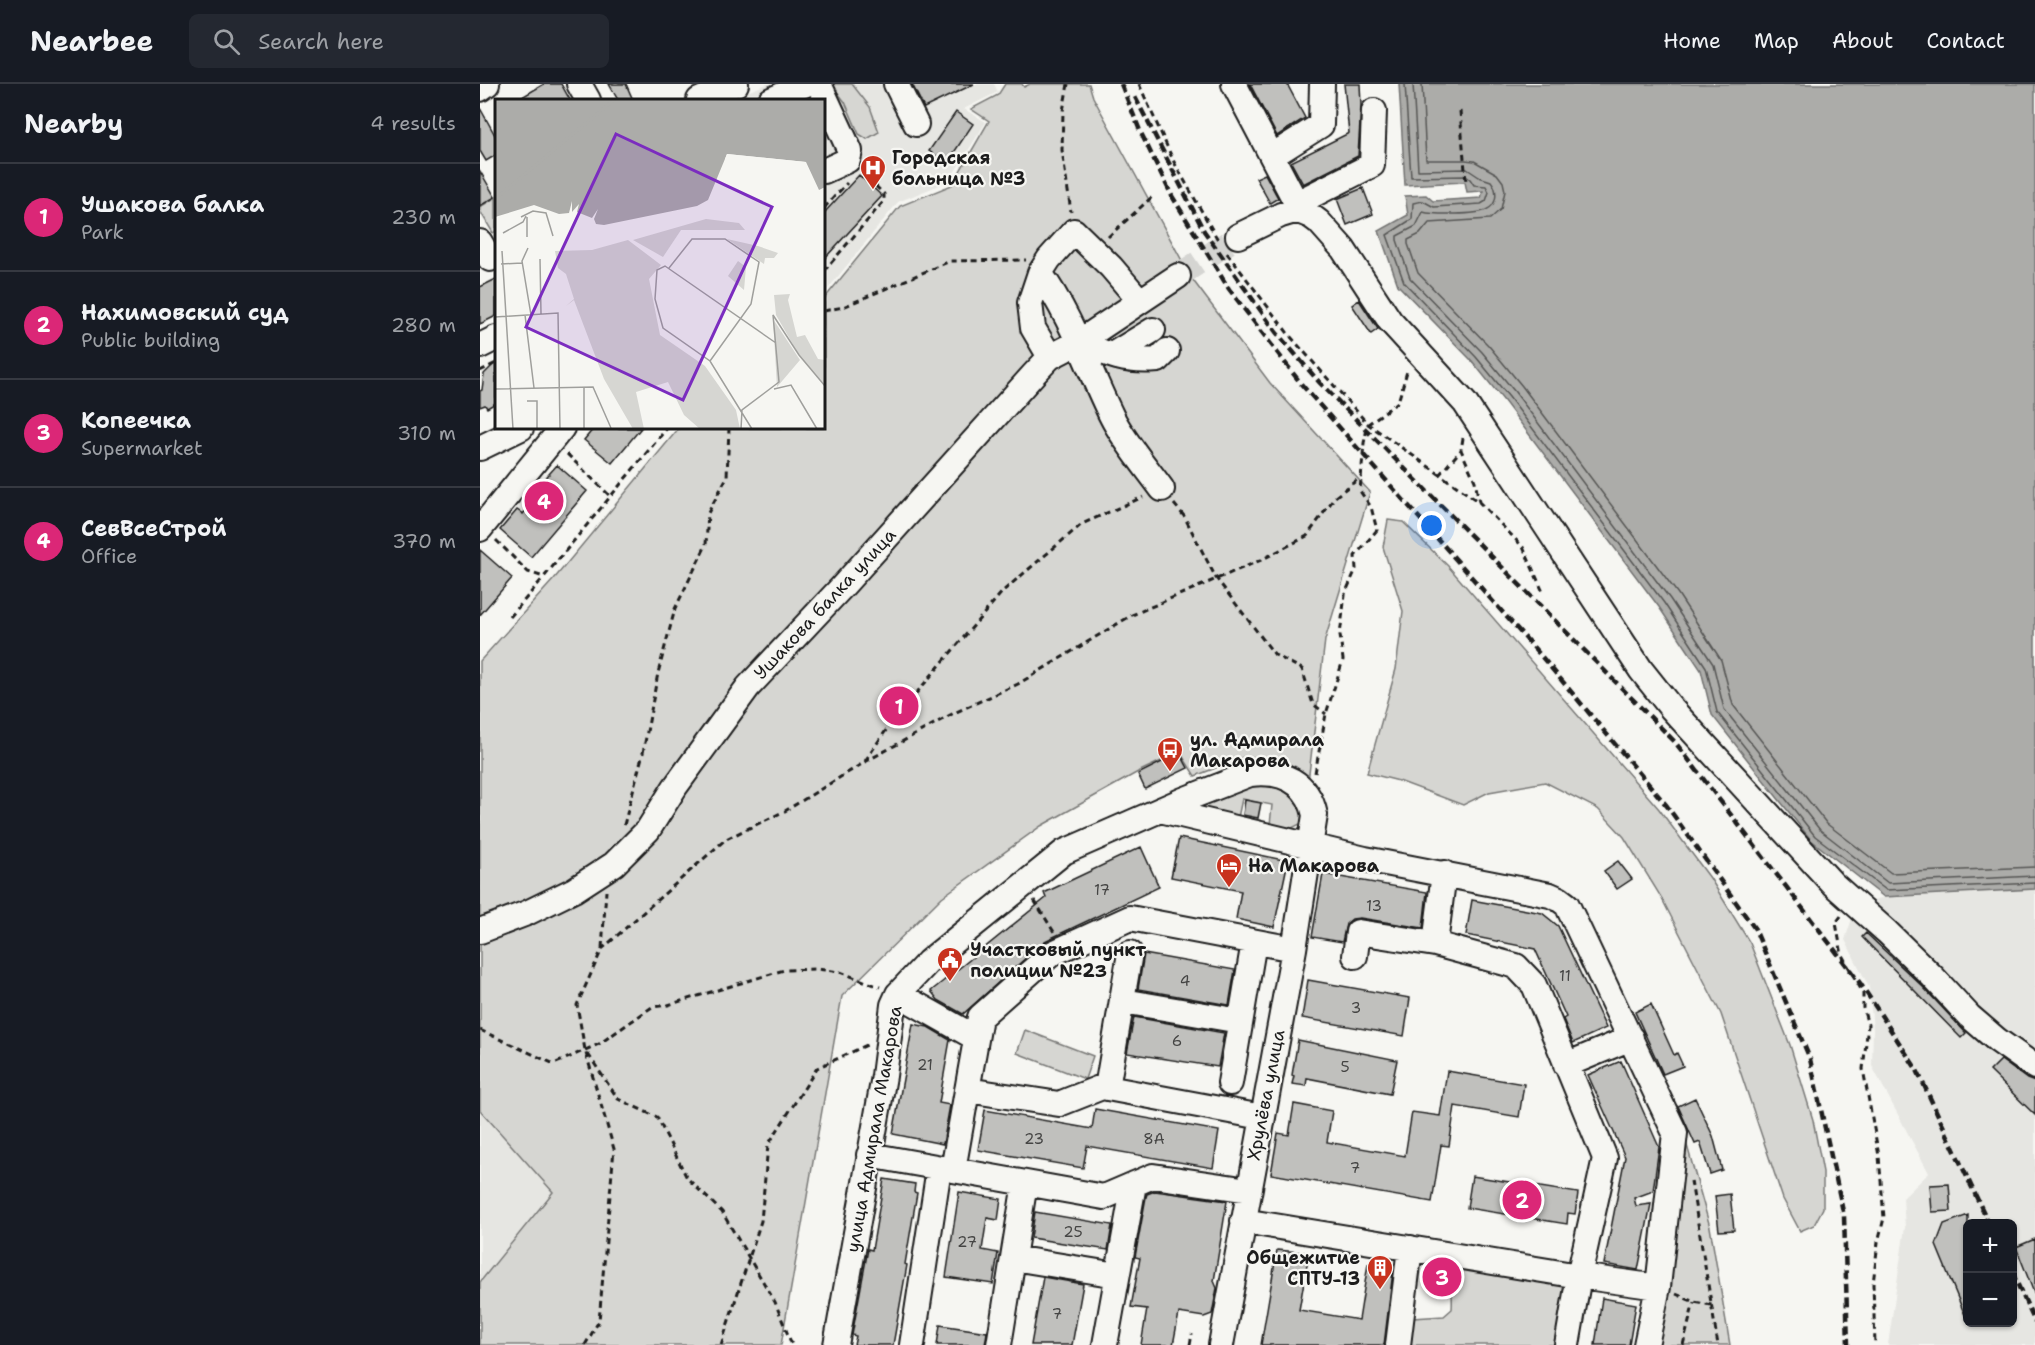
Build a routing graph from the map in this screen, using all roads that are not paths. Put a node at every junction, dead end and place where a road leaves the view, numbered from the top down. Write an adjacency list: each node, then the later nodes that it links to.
1 (487, 84): 9 (street)
2 (579, 84): 10 (street)
3 (736, 84): 11 (street)
4 (806, 84): 12 (street)
5 (817, 84): 16 (street)
6 (896, 84): 14 (street)
7 (1234, 84): 15 (street)
8 (1322, 84): 15 (street)
9 (480, 88)
10 (587, 99)
11 (701, 99)
12 (773, 99)
13 (1374, 111): 17 (street)
14 (916, 124)
15 (1272, 156): 17 (street)
16 (825, 171)
17 (1299, 208): 18 (street); 49 (street)
18 (1238, 236)
19 (1044, 266): 21 (street); 24 (street); 28 (street)
20 (1178, 276): 21 (street, Ушакова балка улица)
21 (1140, 301): 24 (street, Ушакова балка улица)
22 (1153, 330): 27 (street)
23 (495, 338): 25 (street)
24 (1079, 342): 27 (street); 28 (street, Ушакова балка улица); 32 (street)
25 (480, 346)
26 (1167, 351): 27 (street)
27 (1113, 355)
28 (1050, 357): 37 (street, Ушакова балка улица)
29 (518, 429): 31 (street)
30 (557, 433): 33 (street)
31 (483, 440)
32 (1162, 489)
33 (481, 527)
34 (1160, 810): 35 (street); 35 (street, улица Адмирала Макарова); 43 (street, улица Адмирала Макарова)
35 (1311, 846): 36 (street); 40 (street, Хрулёва улица)
36 (1444, 873): 39 (street); 47 (street)
37 (480, 931)
38 (1254, 942): 40 (street); 45 (street); 46 (street)
39 (1435, 944): 42 (street); 48 (street)
40 (1294, 949): 53 (street, Хрулёва улица)
41 (1130, 953): 44 (street)
42 (1355, 956)
43 (898, 994): 46 (street); 54 (street, улица Адмирала Макарова)
44 (1123, 1001): 45 (street); 51 (street)
45 (1240, 1021): 50 (street)
46 (976, 1038): 52 (street)
47 (1631, 1038): 48 (street); 64 (street)
48 (1566, 1065): 63 (street)
49 (2035, 1067)
50 (1230, 1083)
51 (1107, 1088): 52 (street); 53 (street)
52 (967, 1090): 55 (street)
53 (1262, 1117): 58 (street, Хрулёва улица)
54 (869, 1155): 55 (street); 65 (street, улица Адмирала Макарова)
55 (946, 1169): 56 (street); 66 (street)
56 (1025, 1183): 57 (street); 61 (street)
57 (1134, 1184): 58 (street); 62 (street)
58 (1249, 1190): 59 (street, Хрулёва улица)
59 (1243, 1221): 60 (street); 69 (street, Хрулёва улица)
60 (1410, 1248): 63 (street); 70 (street)
61 (1013, 1258): 62 (street); 67 (street)
62 (1117, 1275): 68 (street)
63 (1579, 1276): 64 (street); 71 (street)
64 (1658, 1287): 72 (street)
65 (836, 1345)
66 (912, 1345)
67 (999, 1345)
68 (1105, 1345)
69 (1223, 1345)
70 (1398, 1345)
71 (1567, 1345)
72 (1646, 1345)

